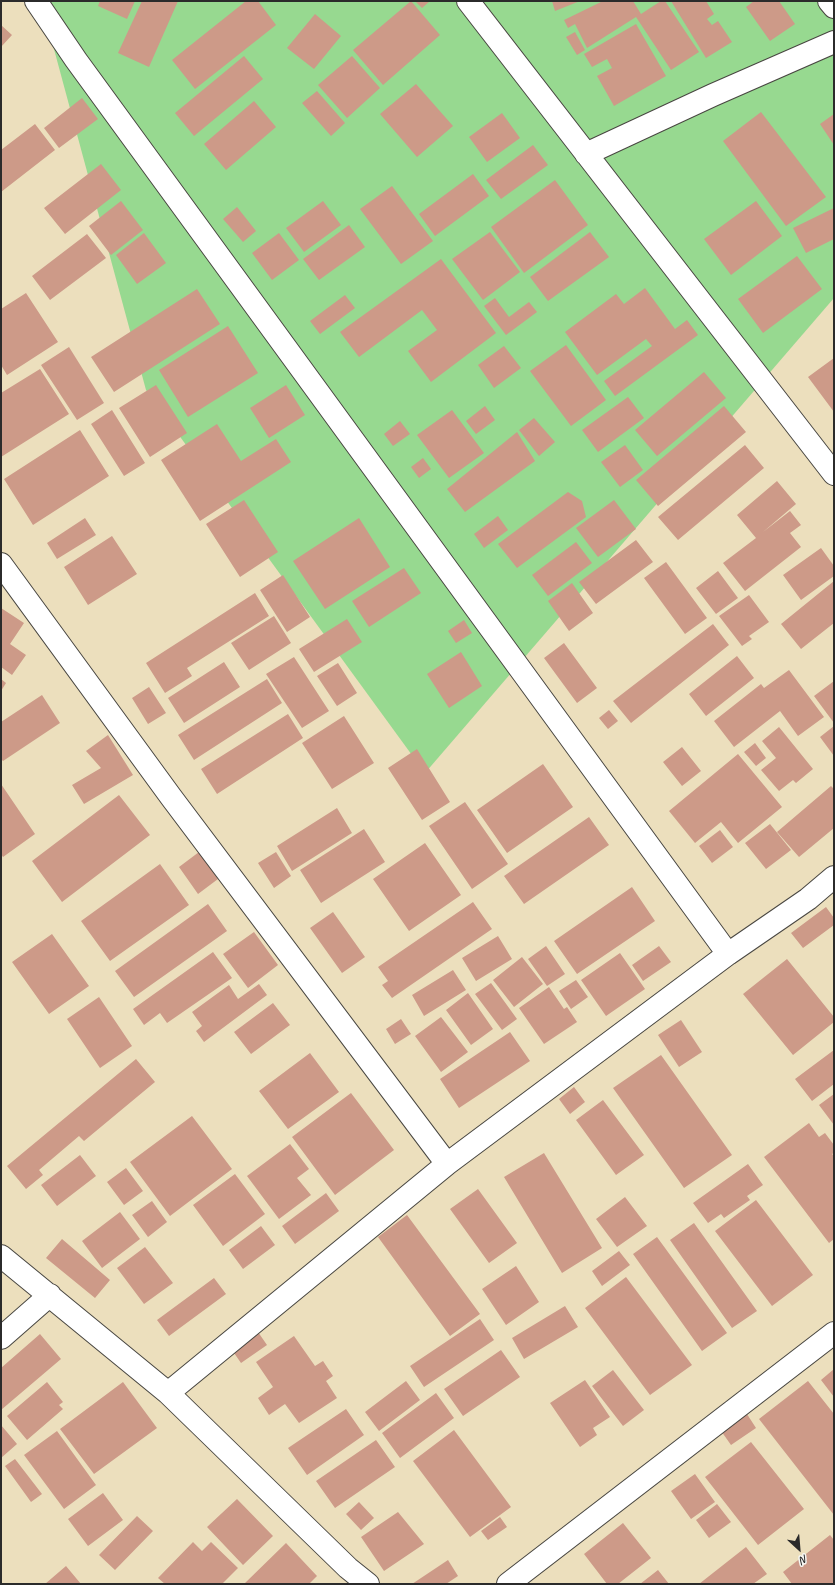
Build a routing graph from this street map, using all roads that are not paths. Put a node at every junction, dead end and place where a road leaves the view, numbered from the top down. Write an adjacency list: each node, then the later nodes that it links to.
1 (36, 1): 10 (street)
2 (468, 1): 6 (street)
3 (829, 1): 4 (street)
4 (834, 7)
5 (834, 42): 6 (street)
6 (586, 154): 7 (street)
7 (831, 465)
8 (1, 564): 11 (street)
9 (834, 877): 10 (street)
10 (728, 954): 11 (street)
11 (447, 1164): 16 (street)
12 (1, 1256): 13 (street)
13 (50, 1295): 15 (street); 16 (street)
14 (834, 1333): 18 (street)
15 (1, 1338)
16 (168, 1393): 17 (street)
17 (368, 1584)
18 (508, 1584)

